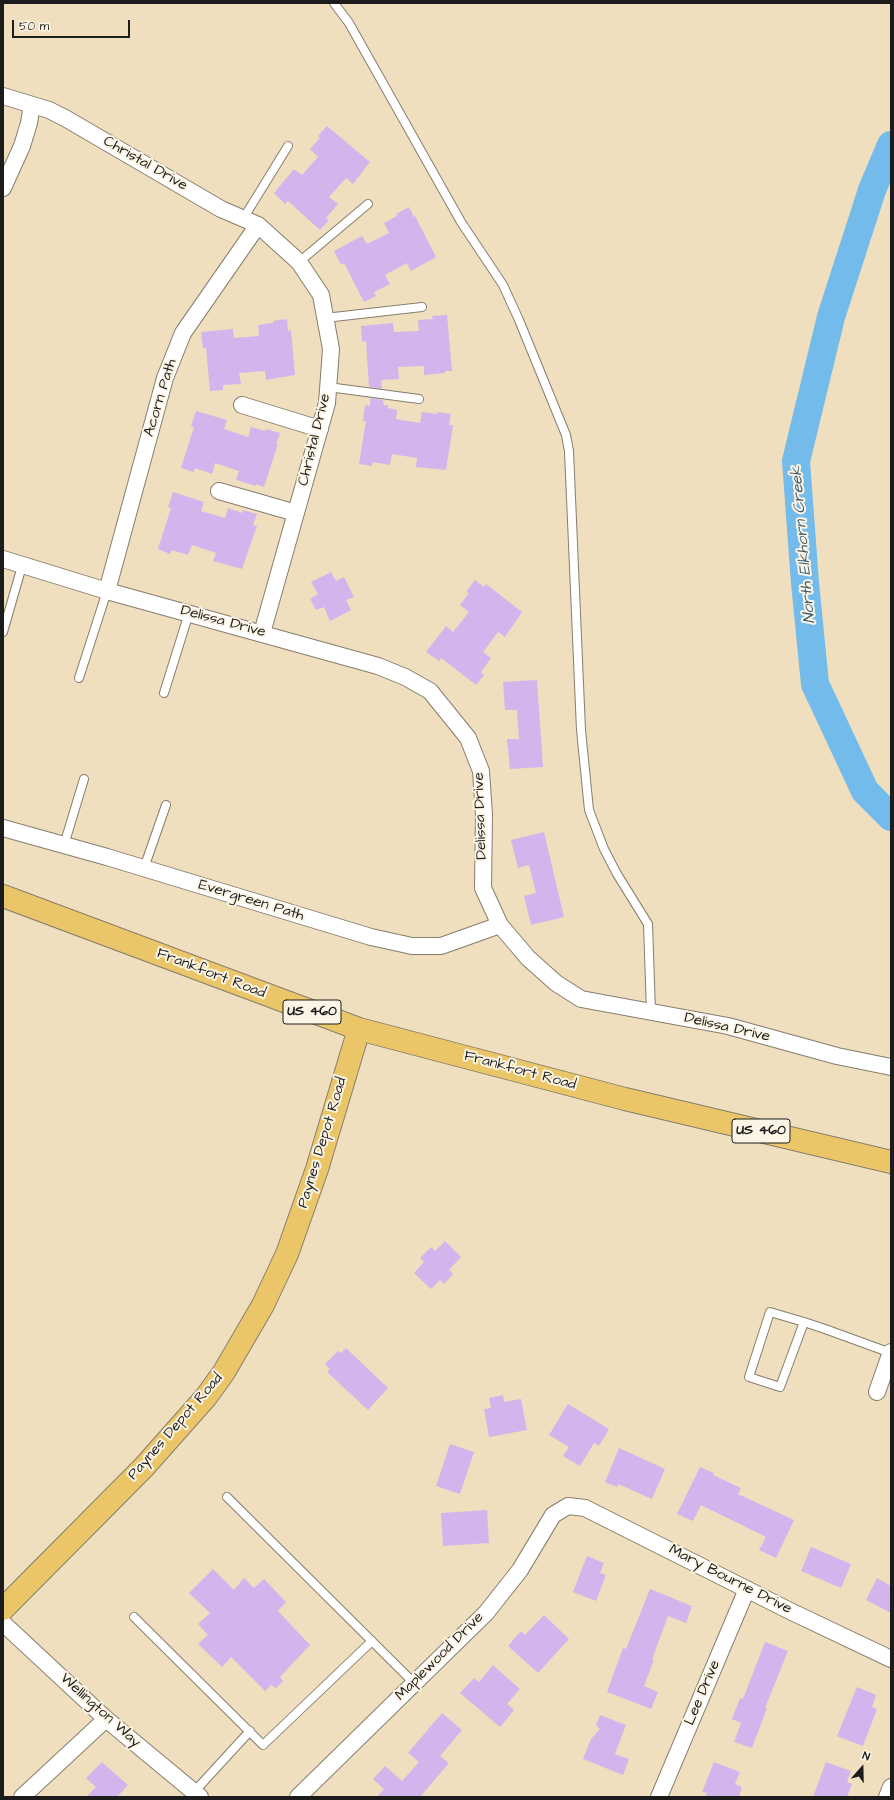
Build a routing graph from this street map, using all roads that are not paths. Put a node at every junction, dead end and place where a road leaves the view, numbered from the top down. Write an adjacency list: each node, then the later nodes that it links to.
1 (334, 3): 32 (lane)
2 (3, 96): 3 (street, Christal Drive)
3 (32, 105): 5 (street); 7 (street, Christal Drive)
4 (288, 146): 7 (lane)
5 (3, 188)
6 (368, 204): 8 (lane)
7 (250, 222): 8 (street, Christal Drive); 19 (street, Acorn Path)
8 (299, 262): 10 (street, Christal Drive)
9 (422, 307): 10 (lane)
10 (325, 318): 11 (street, Christal Drive)
11 (328, 387): 12 (lane); 14 (street, Christal Drive)
12 (419, 399)
13 (242, 405): 14 (street)
14 (320, 429): 16 (street, Christal Drive)
15 (219, 491): 16 (street)
16 (296, 513): 22 (street, Christal Drive)
17 (3, 559): 18 (street, Delissa Drive)
18 (22, 566): 19 (street, Delissa Drive); 21 (lane)
19 (107, 591): 20 (street, Delissa Drive); 23 (lane)
20 (189, 613): 22 (street, Delissa Drive); 24 (lane)
21 (3, 632)
22 (262, 633): 31 (street, Delissa Drive)
23 (80, 678)
24 (164, 693)
25 (84, 779): 28 (lane)
26 (166, 805): 29 (lane)
27 (3, 828): 28 (street, Evergreen Path)
28 (64, 845): 29 (street, Evergreen Path)
29 (144, 868): 31 (street, Evergreen Path)
30 (3, 896): 33 (main road, Frankfort Road / US 460)
31 (500, 925): 32 (street, Delissa Drive)
32 (651, 1012): 34 (street, Delissa Drive)
33 (358, 1029): 35 (main road, Frankfort Road / US 460); 42 (main road, Paynes Depot Road)
34 (891, 1067)
35 (891, 1162)
36 (804, 1322): 36 (lane); 37 (lane)
37 (891, 1353): 38 (street)
38 (877, 1392)
39 (227, 1497): 45 (lane)
40 (568, 1506): 41 (street, Mary Bourne Drive); 47 (street, Maplewood Drive)
41 (747, 1589): 46 (street, Mary Bourne Drive); 54 (street, Lee Drive)
42 (3, 1608)
43 (134, 1617): 49 (lane)
44 (3, 1623): 48 (street, Wellington Way)
45 (372, 1640): 47 (lane); 49 (lane)
46 (891, 1659)
47 (414, 1683): 53 (street, Maplewood Drive)
48 (106, 1719): 51 (street, Wellington Way); 52 (street)
49 (250, 1731): 51 (lane)
50 (891, 1787): 55 (street)
51 (197, 1794)
52 (22, 1797)
53 (298, 1797)
54 (659, 1797)
55 (887, 1797)

